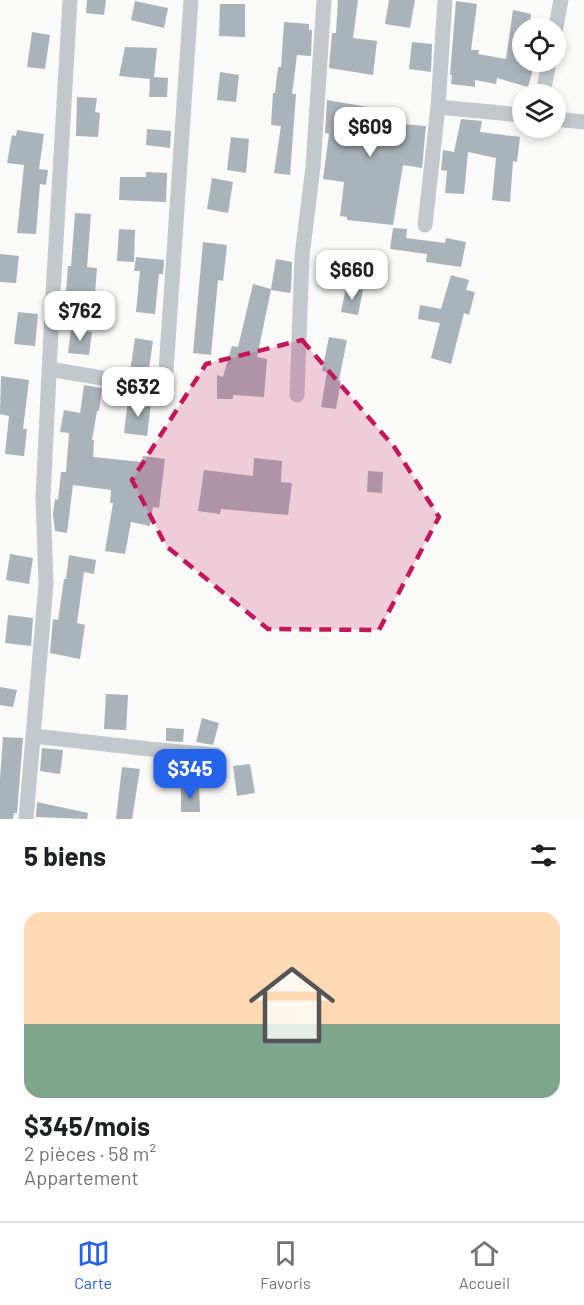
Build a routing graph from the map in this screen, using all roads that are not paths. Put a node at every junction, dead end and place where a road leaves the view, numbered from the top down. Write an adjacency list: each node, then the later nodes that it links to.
1 (70, 0): 12 (street)
2 (191, 0): 12 (street)
3 (324, 0): 13 (street)
4 (446, 0): 7 (street)
5 (561, 0): 6 (street)
6 (558, 18)
7 (438, 107): 8 (street); 11 (street)
8 (512, 114)
9 (566, 120): 10 (street)
10 (584, 122)
11 (425, 225)
12 (49, 369): 14 (street)
13 (297, 395)
14 (34, 736): 15 (street); 16 (street)
15 (216, 755)
16 (26, 819)

